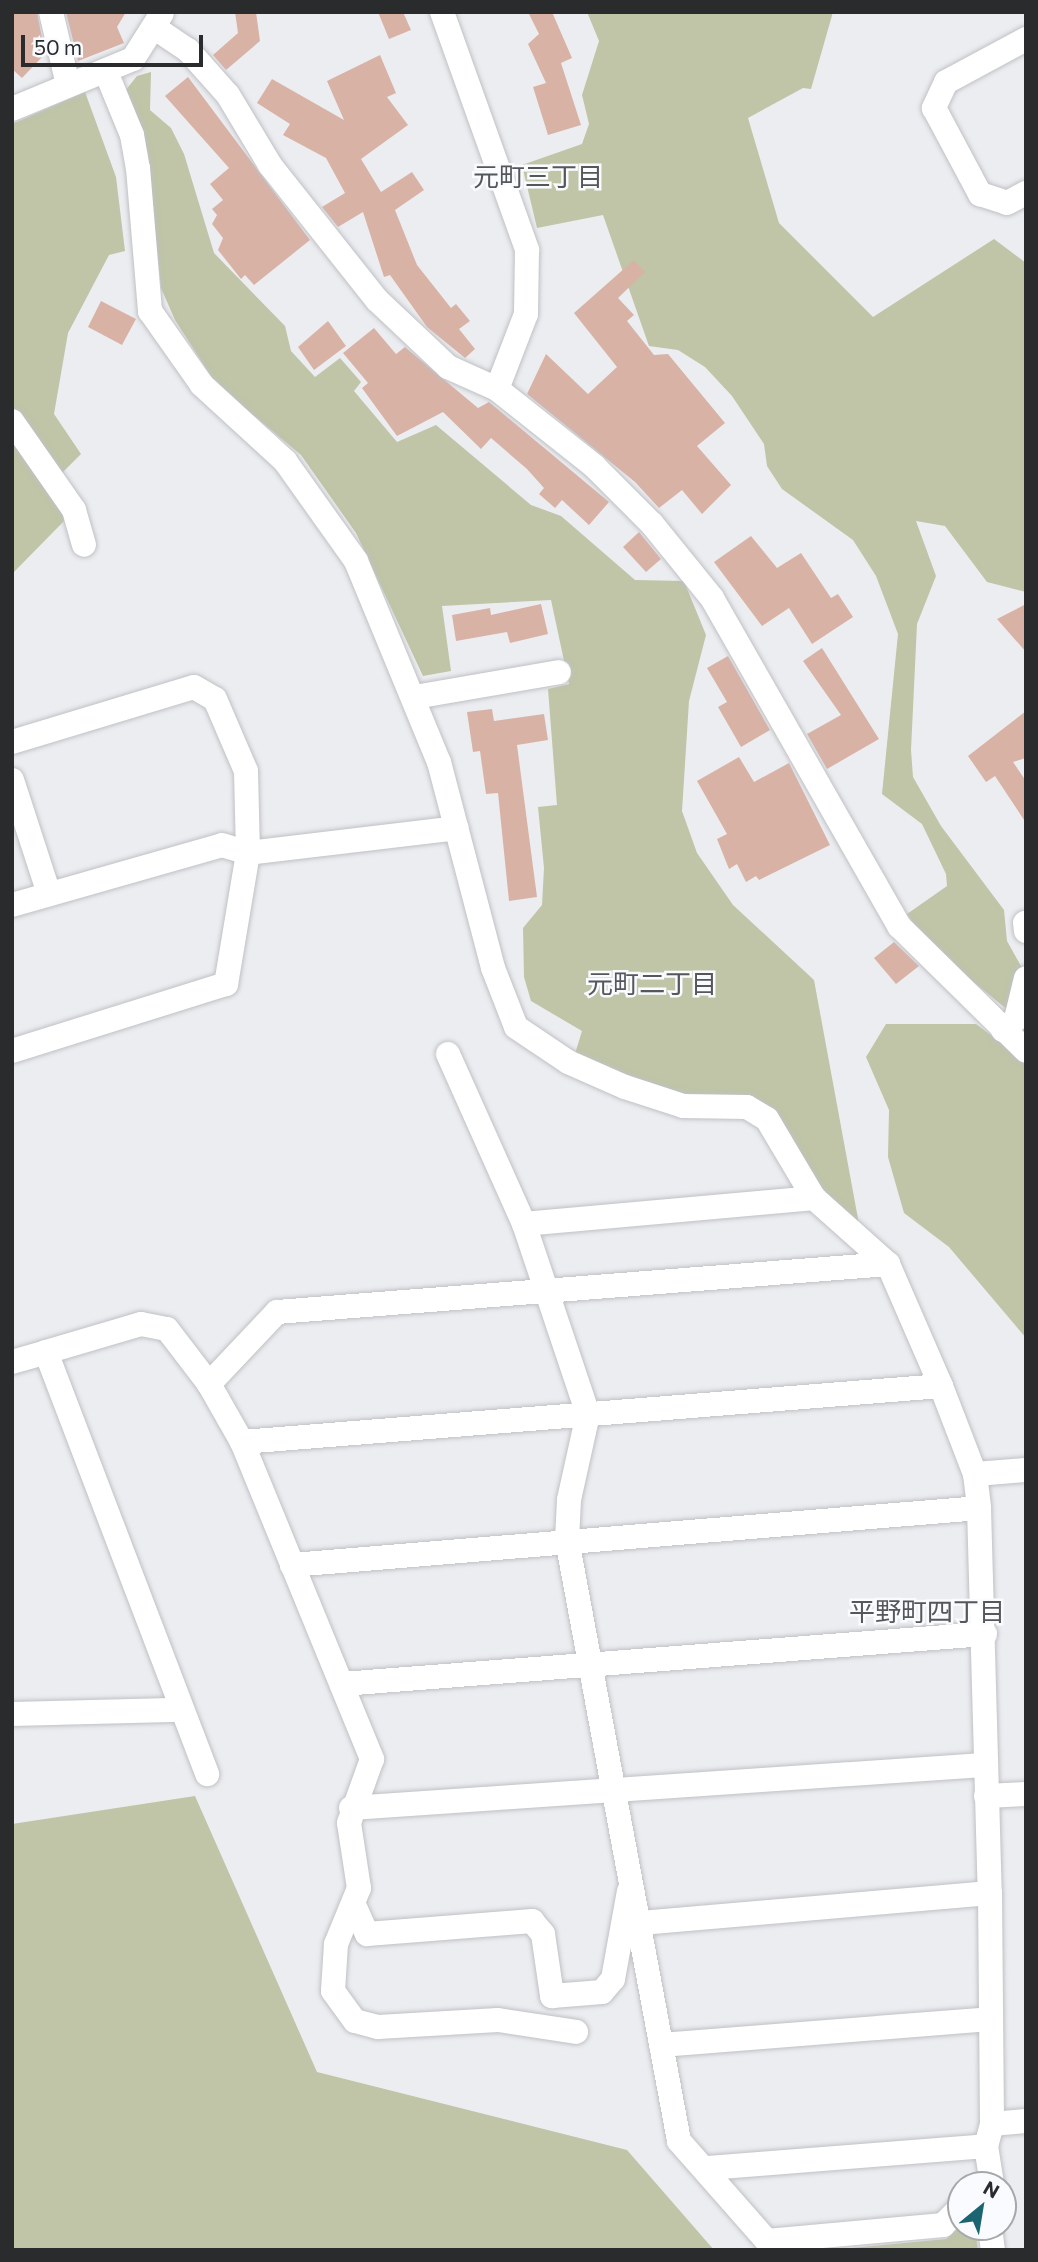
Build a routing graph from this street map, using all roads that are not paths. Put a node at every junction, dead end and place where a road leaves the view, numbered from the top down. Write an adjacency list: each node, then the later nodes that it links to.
1 (51, 12): 6 (street)
2 (442, 12): 9 (street)
3 (159, 20): 5 (street); 9 (street)
4 (1026, 39): 8 (street)
5 (106, 72): 6 (street); 13 (street)
6 (68, 85): 7 (street)
7 (12, 108)
8 (1026, 193)
9 (497, 389): 23 (street)
10 (12, 421): 11 (street)
11 (84, 545)
12 (559, 672): 13 (street)
13 (415, 696): 16 (street)
14 (12, 742): 17 (street)
15 (12, 780): 18 (street)
16 (457, 828): 17 (street); 27 (street)
17 (248, 853): 18 (street); 24 (street)
18 (49, 894): 19 (street)
19 (12, 905)
20 (1025, 923): 21 (street)
21 (1026, 931)
22 (1026, 978): 23 (street)
23 (1003, 1030): 25 (street)
24 (12, 1051)
25 (1026, 1051)
26 (447, 1054): 28 (street)
27 (814, 1198): 28 (street); 29 (street)
28 (524, 1224): 30 (street)
29 (888, 1264): 30 (street); 34 (street)
30 (551, 1291): 33 (street); 35 (street)
31 (46, 1352): 32 (street); 33 (street); 45 (street)
32 (12, 1362)
33 (209, 1384): 36 (street)
34 (941, 1386): 35 (street); 38 (street)
35 (588, 1414): 36 (street); 40 (street)
36 (242, 1442): 41 (street)
37 (1026, 1470): 38 (street)
38 (975, 1474): 39 (street)
39 (979, 1508): 40 (street); 42 (street)
40 (567, 1540): 41 (street); 43 (street)
41 (292, 1565): 44 (street)
42 (985, 1634): 43 (street); 47 (street)
43 (590, 1664): 44 (street); 49 (street)
44 (342, 1684): 52 (street)
45 (181, 1710): 46 (street); 48 (street)
46 (12, 1714)
47 (984, 1765): 49 (street); 51 (street)
48 (207, 1774)
49 (618, 1792): 52 (street); 53 (street)
50 (1026, 1794): 51 (street)
51 (986, 1796): 54 (street)
52 (352, 1808): 55 (street)
53 (630, 1883): 55 (street); 56 (street)
54 (990, 1893): 56 (street); 57 (street)
55 (354, 1905): 58 (street)
56 (641, 1923): 59 (street)
57 (990, 2019): 59 (street); 61 (street)
58 (576, 2032)
59 (661, 2045): 62 (street)
60 (1026, 2121): 61 (street)
61 (989, 2135): 62 (street); 63 (street)
62 (708, 2168): 64 (street)
63 (989, 2171)
64 (947, 2221)

